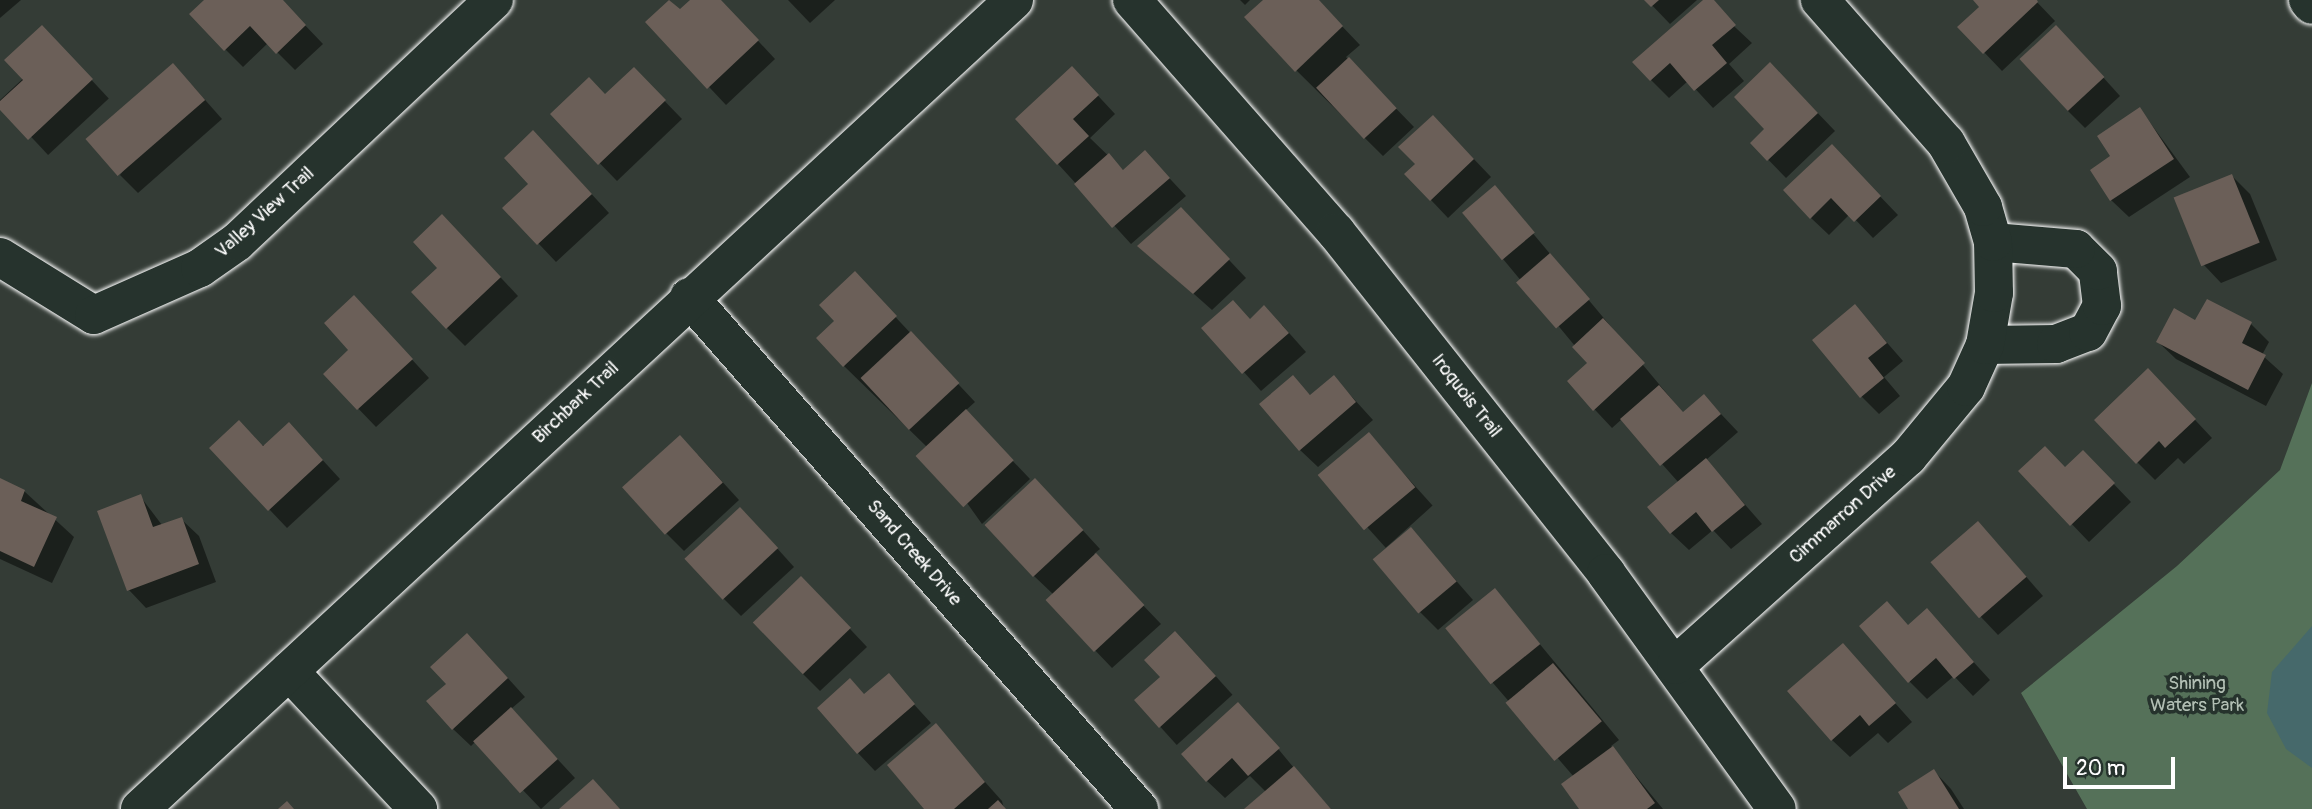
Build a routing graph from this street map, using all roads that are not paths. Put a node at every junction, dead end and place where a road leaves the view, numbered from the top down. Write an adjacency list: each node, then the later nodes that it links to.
1 (494, 0): 8 (street, Valley View Trail)
2 (1014, 0): 9 (street, Birchbark Trail)
3 (1132, 0): 11 (street, Iroquois Trail)
4 (1820, 0): 7 (street, Cimmarron Drive)
5 (2308, 0): 6 (street)
6 (2312, 5)
7 (1993, 242): 10 (street, Cimmarron Drive); 10 (street)
8 (0, 257)
9 (689, 297): 12 (street, Birchbark Trail); 15 (street, Sand Creek Drive)
10 (1985, 345): 11 (street, Cimmarron Drive)
11 (1676, 665): 16 (street, Iroquois Trail)
12 (289, 671): 13 (street, Birchbark Trail); 14 (street)
13 (140, 809)
14 (418, 809)
15 (1139, 809)
16 (1777, 809)

